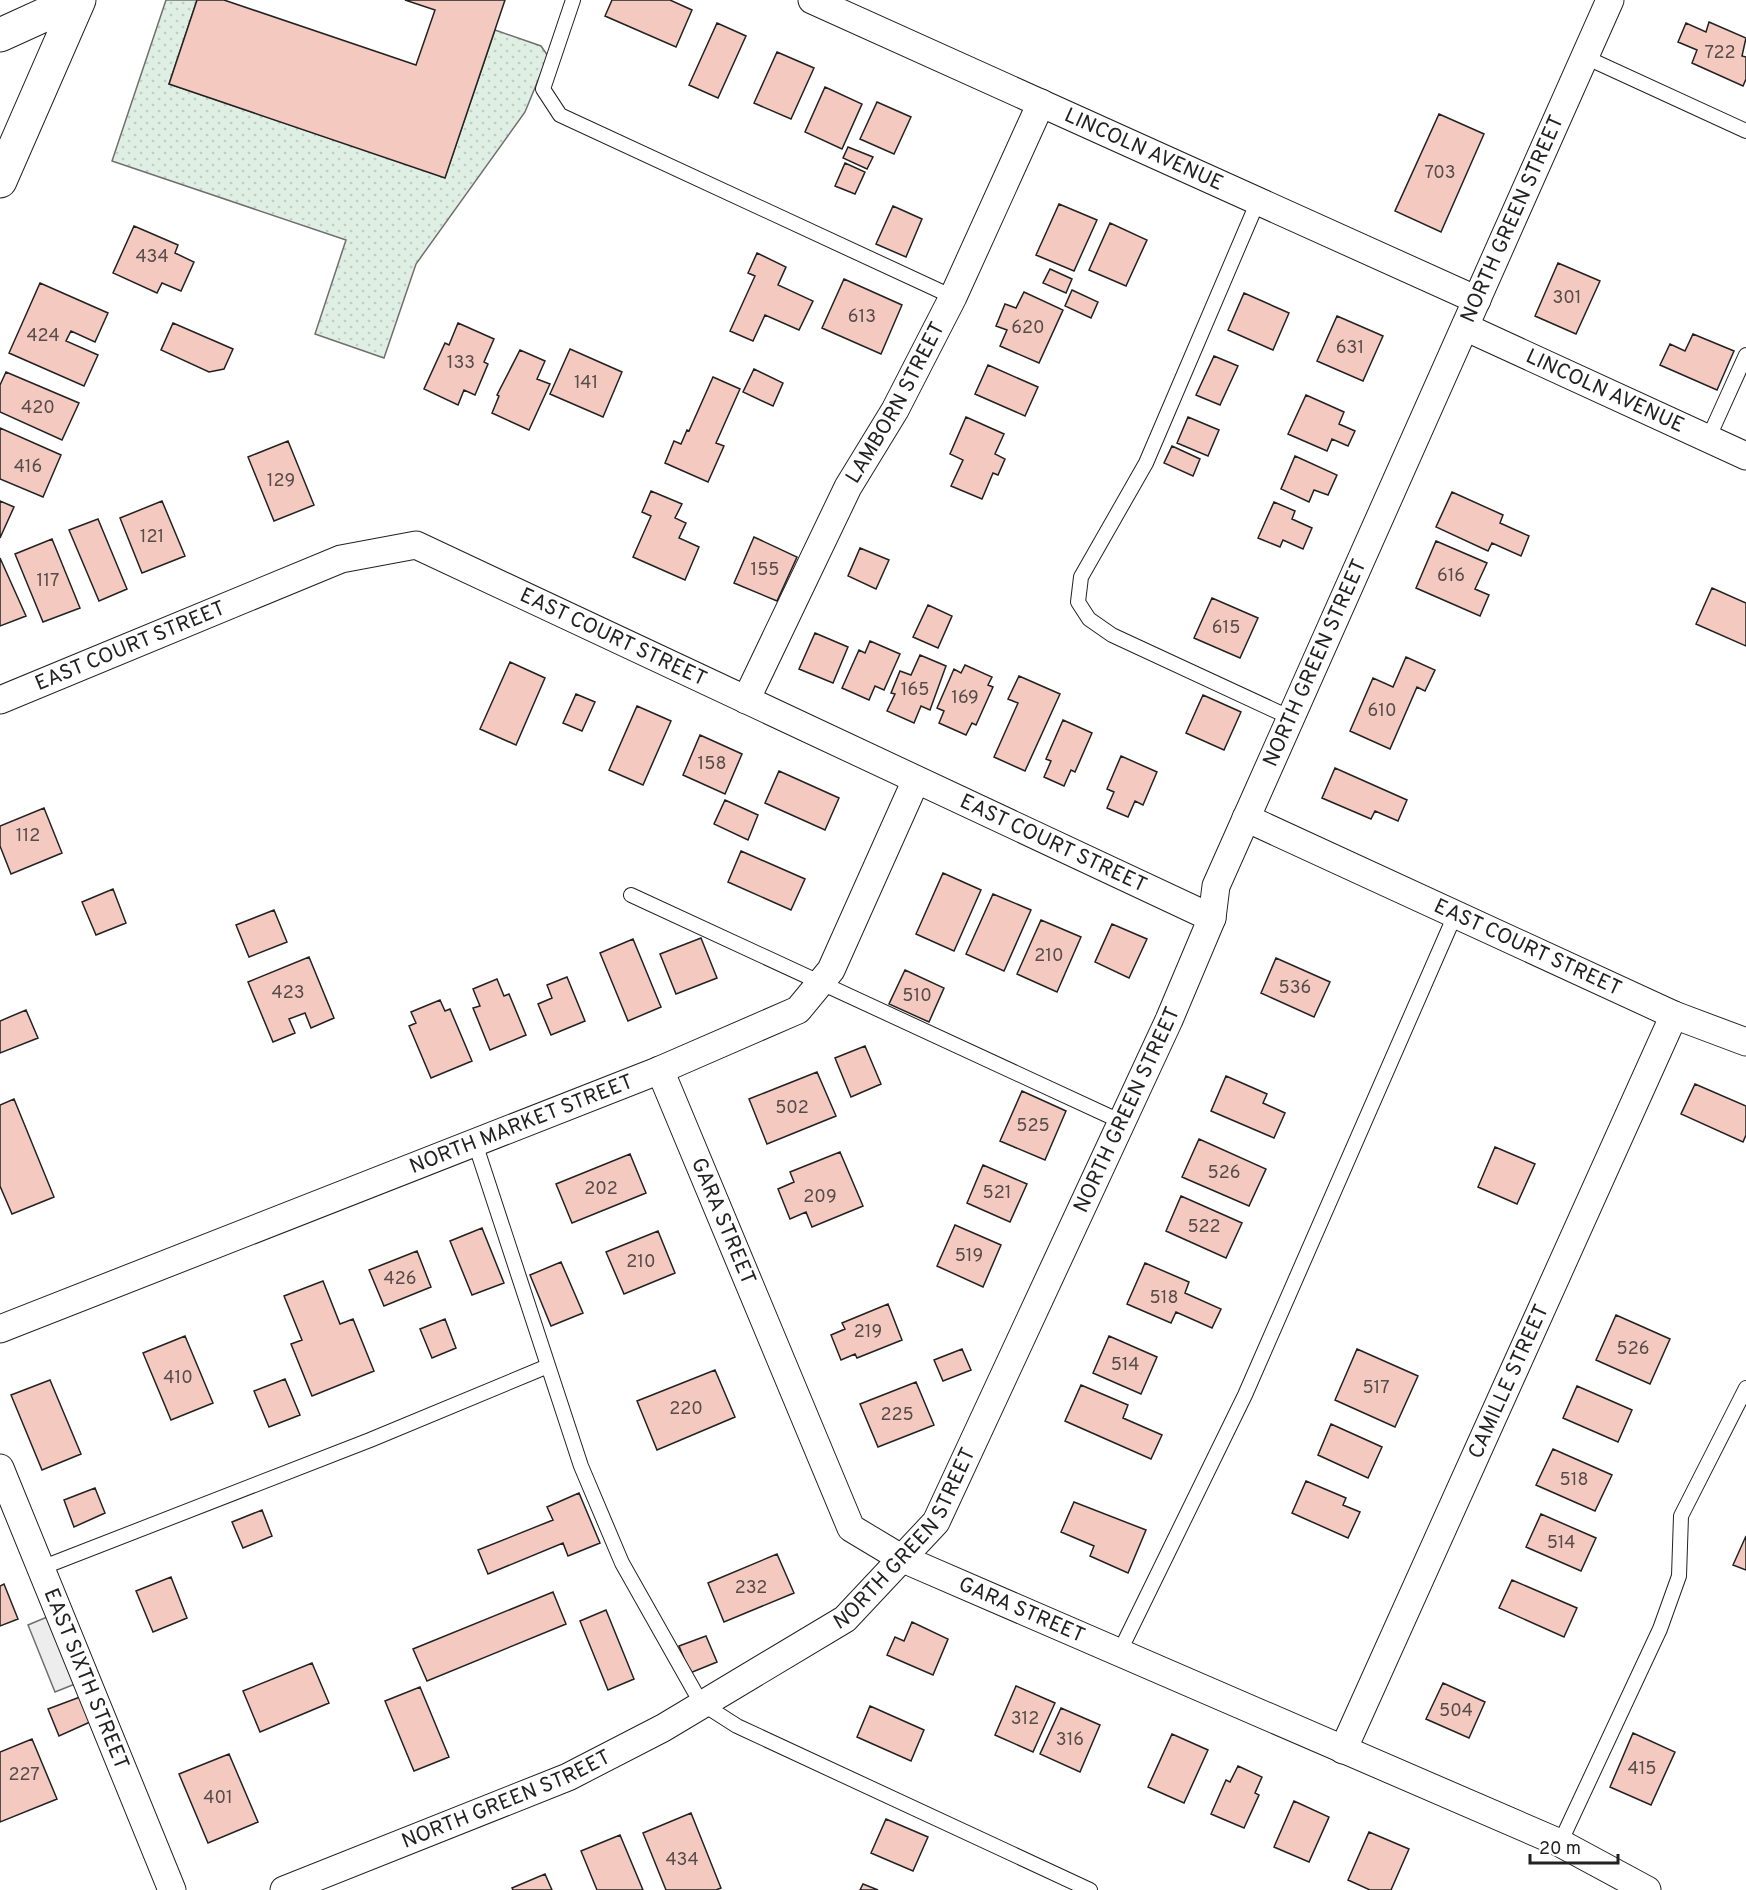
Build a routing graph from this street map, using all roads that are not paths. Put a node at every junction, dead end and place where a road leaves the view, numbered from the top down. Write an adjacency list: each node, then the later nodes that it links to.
1 (78, 0): 5 (main road); 9 (main road)
2 (573, 0): 11 (lane)
3 (812, 0): 7 (street, LINCOLN AVENUE)
4 (1610, 0): 6 (street, NORTH GREEN STREET)
5 (0, 35)
6 (1585, 57): 8 (lane); 12 (street, NORTH GREEN STREET)
7 (1041, 104): 10 (street, LINCOLN AVENUE); 11 (street, LAMBORN STREET)
8 (1746, 131)
9 (0, 181)
10 (1258, 201): 12 (street, LINCOLN AVENUE); 19 (lane)
11 (953, 297): 18 (street, LAMBORN STREET)
12 (1477, 300): 13 (street, NORTH GREEN STREET)
13 (1465, 327): 15 (street, LINCOLN AVENUE); 19 (street, NORTH GREEN STREET)
14 (1746, 355): 15 (lane)
15 (1708, 439): 16 (street, LINCOLN AVENUE)
16 (1746, 456)
17 (0, 700): 18 (street, EAST COURT STREET)
18 (746, 700): 20 (street, EAST COURT STREET)
19 (1291, 718): 21 (street, NORTH GREEN STREET)
20 (916, 780): 24 (street, EAST COURT STREET); 25 (street, NORTH MARKET STREET)
21 (1246, 818): 23 (street, EAST COURT STREET); 24 (street, NORTH GREEN STREET)
22 (631, 895): 25 (lane)
23 (1455, 915): 26 (street, EAST COURT STREET); 37 (lane)
24 (1212, 918): 29 (street, NORTH GREEN STREET)
25 (822, 984): 28 (street, NORTH MARKET STREET); 29 (lane)
26 (1674, 1016): 27 (street, EAST COURT STREET); 39 (street, CAMILLE STREET)
27 (1746, 1042)
28 (660, 1070): 30 (street, NORTH MARKET STREET); 35 (street, GARA STREET)
29 (1122, 1122): 35 (street, NORTH GREEN STREET)
30 (476, 1143): 31 (street, NORTH MARKET STREET); 32 (lane)
31 (0, 1329)
32 (548, 1366): 36 (lane); 38 (lane)
33 (1746, 1388): 40 (lane)
34 (0, 1468): 36 (street, EAST SIXTH STREET)
35 (901, 1558): 37 (street, GARA STREET); 38 (street, NORTH GREEN STREET)
36 (41, 1568): 42 (street, EAST SIXTH STREET)
37 (1119, 1653): 39 (street, GARA STREET)
38 (701, 1703): 41 (lane); 43 (street, NORTH GREEN STREET)
39 (1343, 1750): 40 (street, GARA STREET)
40 (1560, 1843): 44 (street, GARA STREET)
41 (1086, 1889)
42 (172, 1890)
43 (284, 1890)
44 (1647, 1890)

